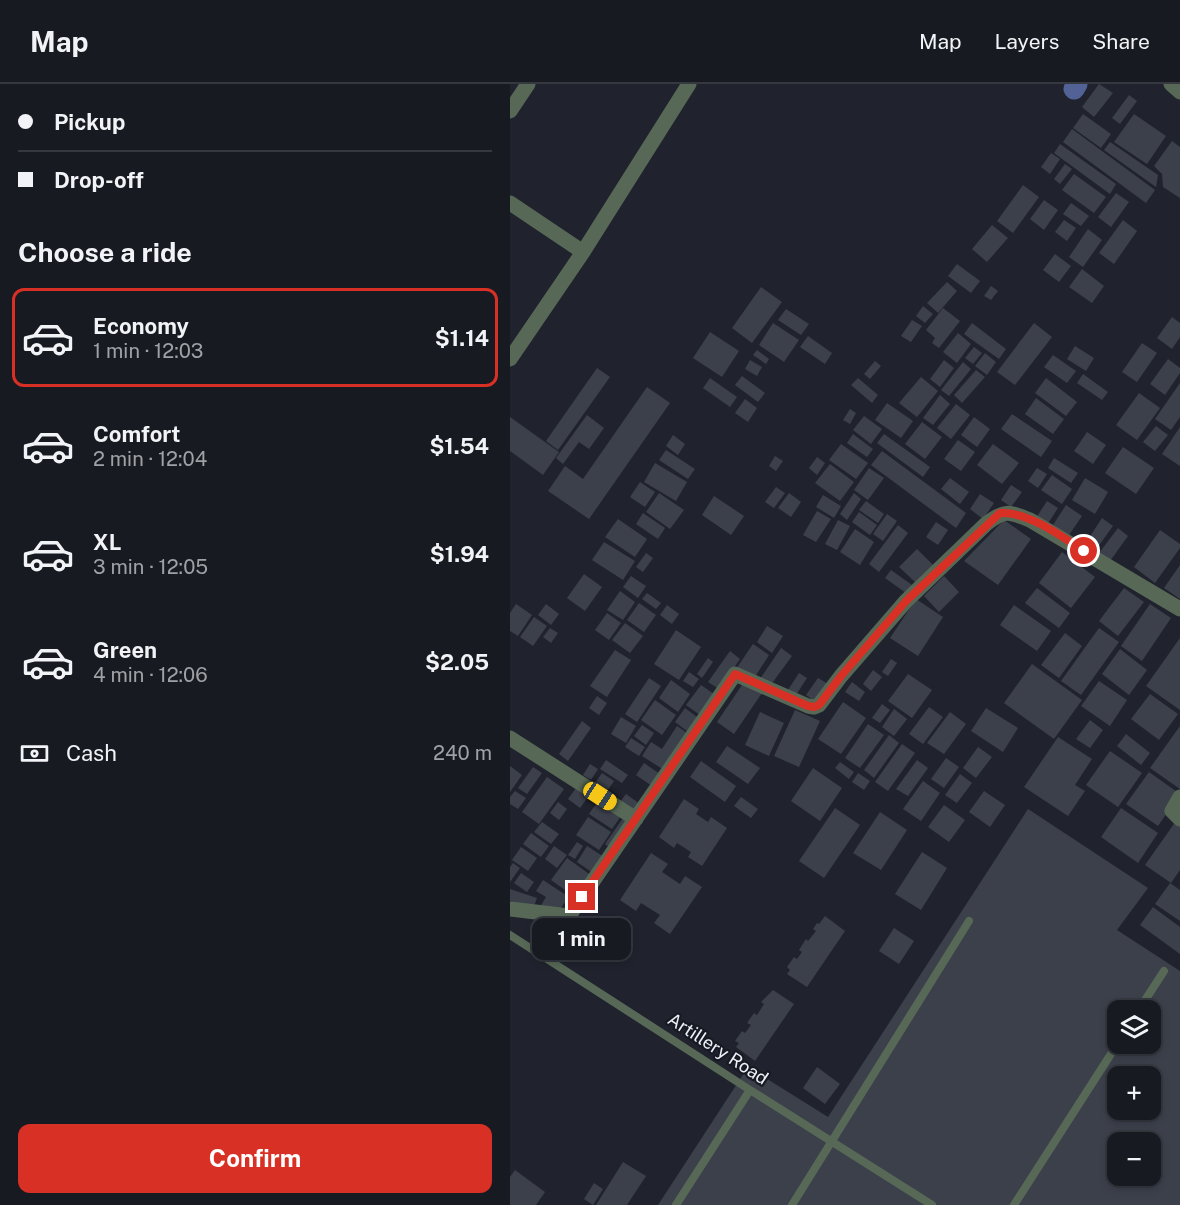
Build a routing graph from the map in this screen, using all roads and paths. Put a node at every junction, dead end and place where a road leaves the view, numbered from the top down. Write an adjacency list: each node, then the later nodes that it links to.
1 (528, 84): 5 (street)
2 (689, 84): 7 (street)
3 (1172, 84): 4 (street)
4 (1180, 92)
5 (510, 111)
6 (510, 203): 7 (street)
7 (584, 252): 8 (street)
8 (510, 359)
9 (1180, 609): 12 (street)
10 (510, 738): 12 (street)
11 (1180, 797): 13 (street)
12 (636, 819): 14 (street)
13 (1180, 819)
14 (510, 909)
15 (969, 921): 21 (lane)
16 (510, 934): 20 (lane, Artillery Road)
17 (1164, 971): 18 (lane)
18 (1145, 1000)
19 (1111, 1054): 25 (lane)
20 (750, 1090): 21 (lane, Artillery Road); 22 (lane)
21 (832, 1142): 23 (lane); 24 (lane, Artillery Road)
22 (676, 1205)
23 (792, 1205)
24 (932, 1205)
25 (1014, 1205)

